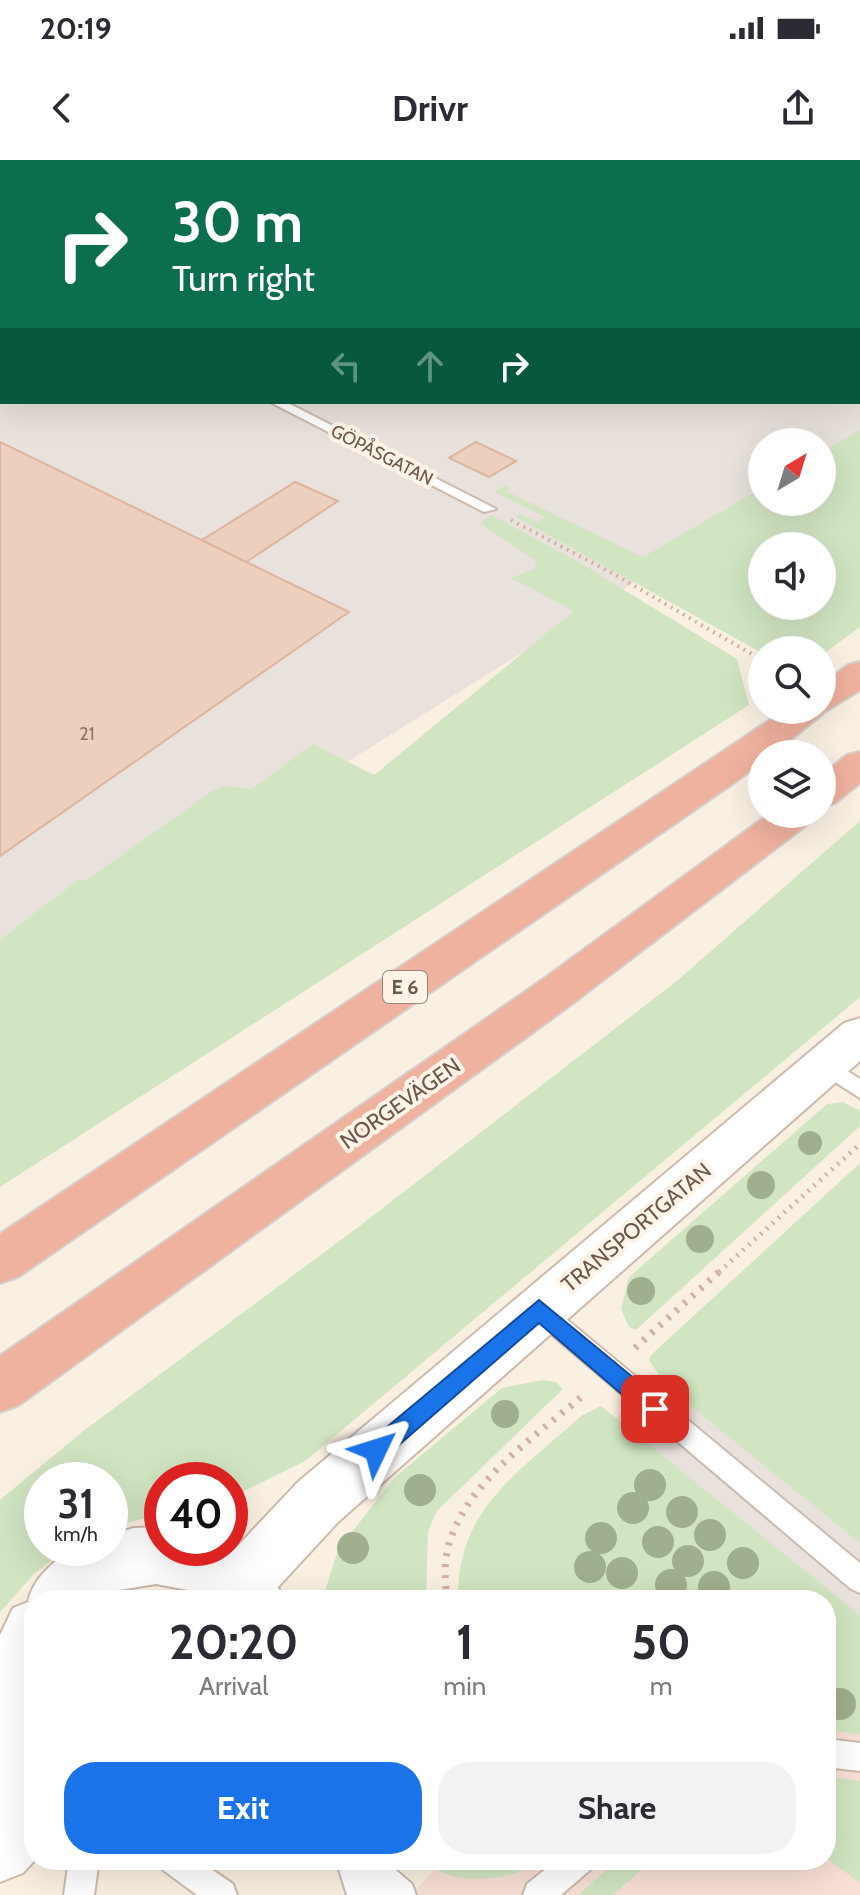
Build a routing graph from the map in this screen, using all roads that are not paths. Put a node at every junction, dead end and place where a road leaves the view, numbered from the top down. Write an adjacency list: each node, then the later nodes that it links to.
1 (280, 404): 2 (lane, GÖPÅSGATAN)
2 (489, 509)
3 (860, 673): 4 (highway)
4 (836, 691)
5 (790, 724): 10 (highway, E 6)
6 (860, 764): 7 (highway)
7 (836, 783)
8 (776, 828): 11 (highway, NORGEVÄGEN)
9 (848, 1063): 12 (street, TRANSPORTGATAN)
10 (0, 1261)
11 (135, 1291): 13 (highway, NORGEVÄGEN); 14 (highway)
12 (539, 1310): 15 (lane); 18 (street, TRANSPORTGATAN)
13 (0, 1387)
14 (0, 1404)
15 (860, 1580)
16 (70, 1590): 17 (street, TRANSPORTGATAN)
17 (243, 1590)
18 (249, 1590)
19 (24, 1650): 22 (street)
20 (836, 1754): 21 (lane)
21 (860, 1757)
22 (24, 1777)
23 (24, 1825): 24 (street)
24 (0, 1850)
25 (83, 1870): 30 (lane)
26 (187, 1870): 31 (lane)
27 (354, 1870): 32 (lane)
28 (373, 1870): 33 (lane)
29 (568, 1870): 34 (lane)
30 (79, 1895)
31 (222, 1895)
32 (362, 1895)
33 (401, 1895)
34 (538, 1895)

